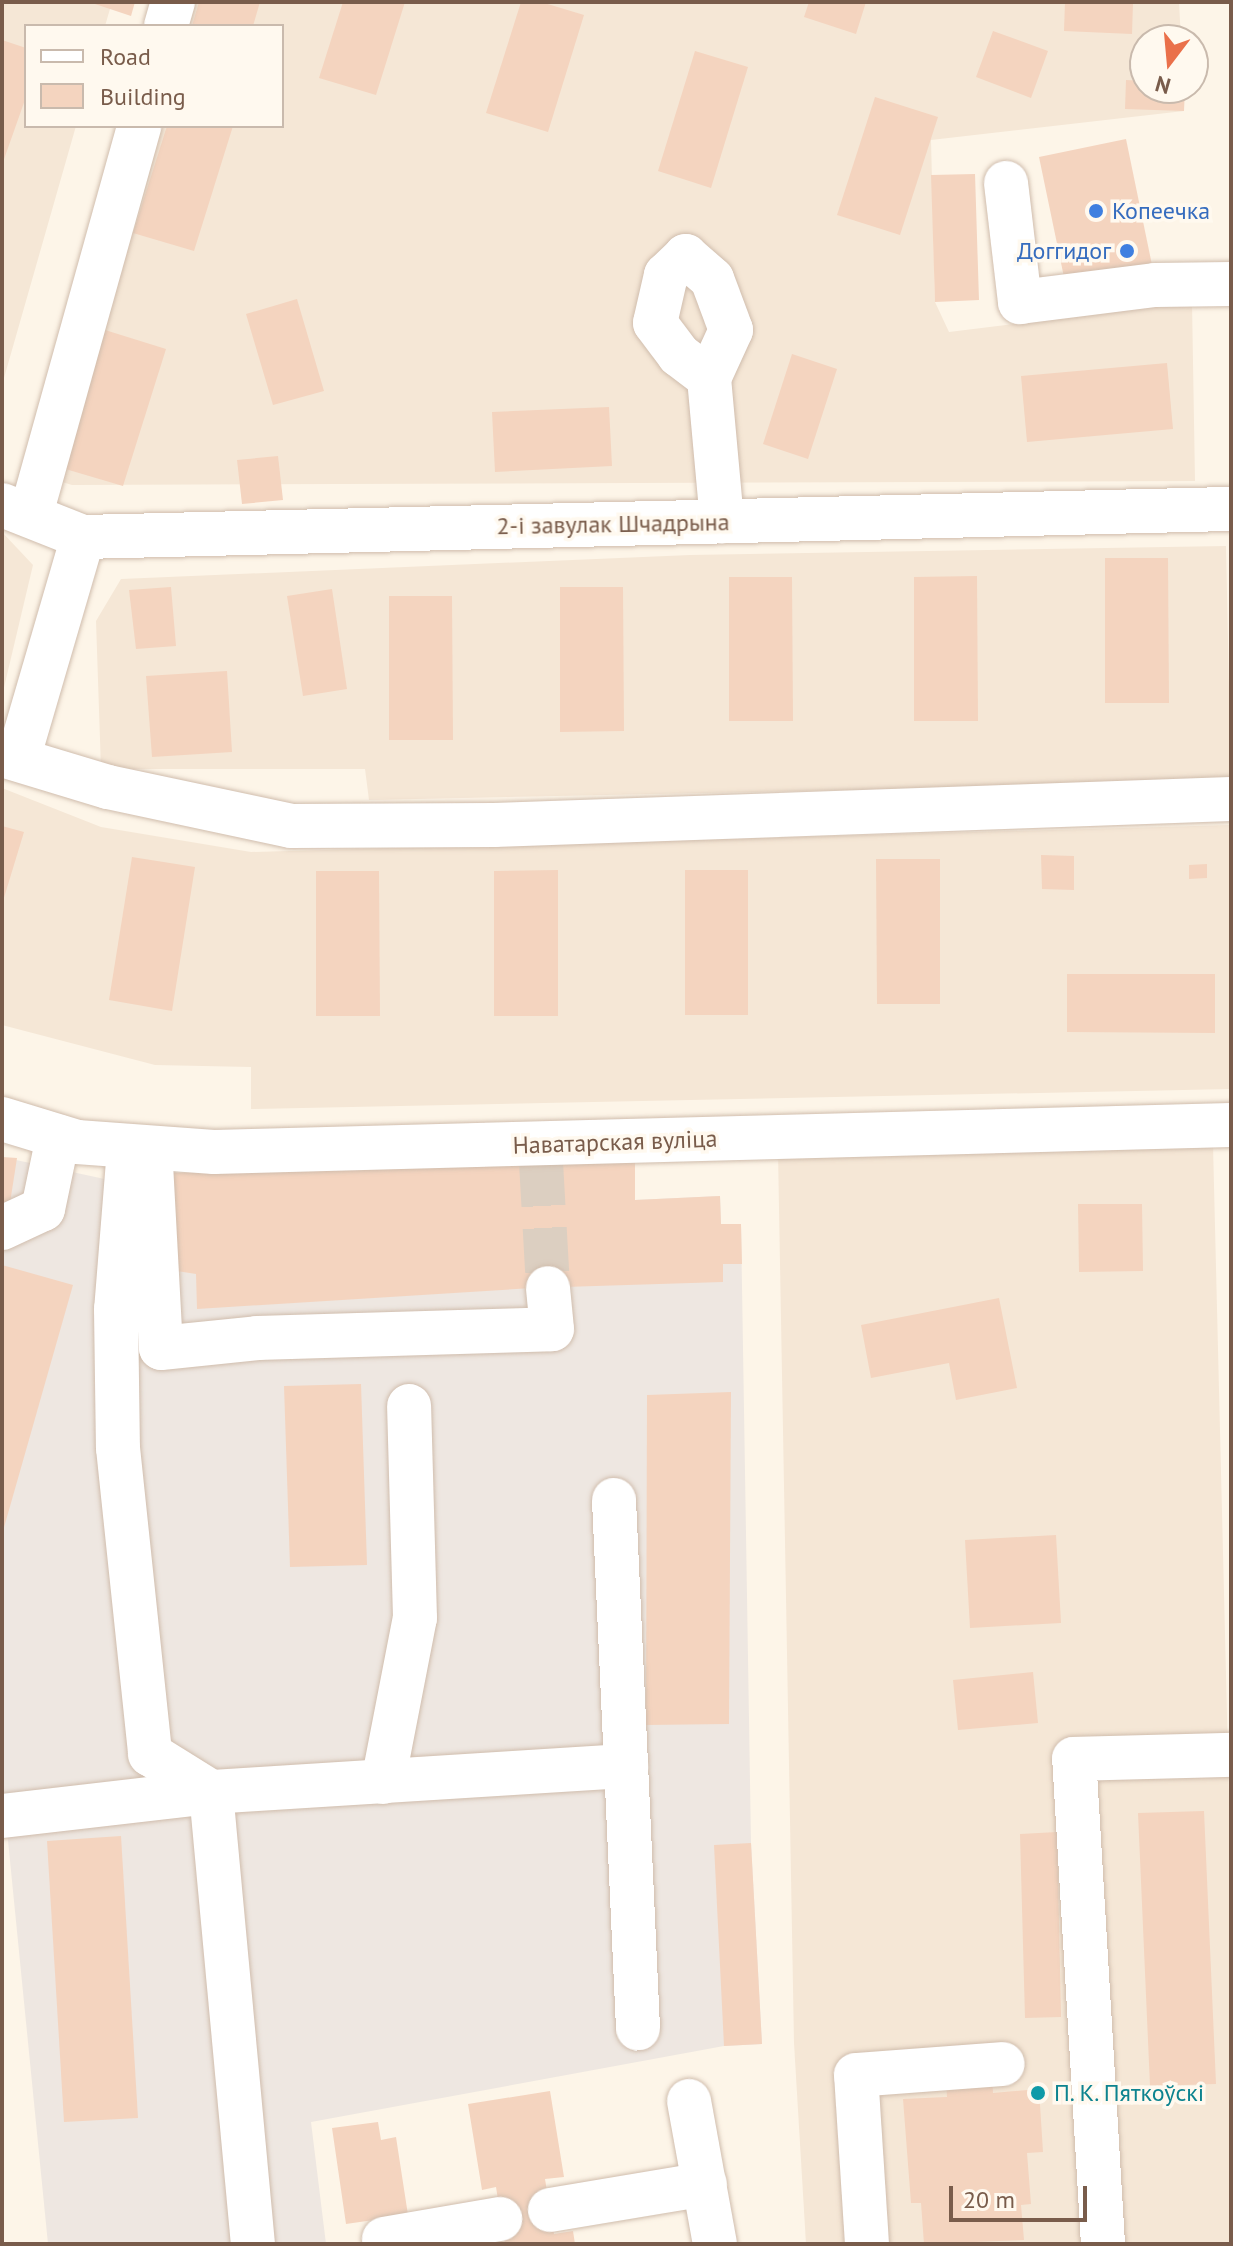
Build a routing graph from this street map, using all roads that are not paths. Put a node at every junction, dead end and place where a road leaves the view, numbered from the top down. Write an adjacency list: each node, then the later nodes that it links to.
1 (173, 2): 2 (street)
2 (167, 24)
3 (138, 128): 7 (street)
4 (1006, 183): 5 (street)
5 (1231, 284)
6 (709, 378): 9 (street)
7 (16, 509): 10 (street, 2-і завулак Шчадрына)
8 (1231, 509): 9 (street, 2-і завулак Шчадрына)
9 (722, 521): 10 (street, 2-і завулак Шчадрына)
10 (83, 537): 11 (street)
11 (10, 757): 12 (street)
12 (1231, 799)
13 (2, 1119): 15 (street, Наватарская вуліца)
14 (1231, 1125): 16 (street, Наватарская вуліца)
15 (58, 1137): 16 (street, Наватарская вуліца); 17 (street)
16 (140, 1150): 18 (street); 24 (street)
17 (2, 1228)
18 (548, 1288)
19 (409, 1406): 23 (street)
20 (614, 1500): 22 (street)
21 (1231, 1755): 36 (street)
22 (626, 1766): 23 (street); 26 (street)
23 (383, 1782): 24 (street)
24 (211, 1792): 25 (street); 33 (street)
25 (2, 1816)
26 (638, 2028)
27 (1003, 2064): 35 (street)
28 (689, 2101): 29 (street)
29 (705, 2184): 30 (street); 34 (street)
30 (550, 2210)
31 (500, 2219): 32 (street)
32 (383, 2236)
33 (253, 2244)
34 (715, 2244)
35 (867, 2244)
36 (1103, 2244)

